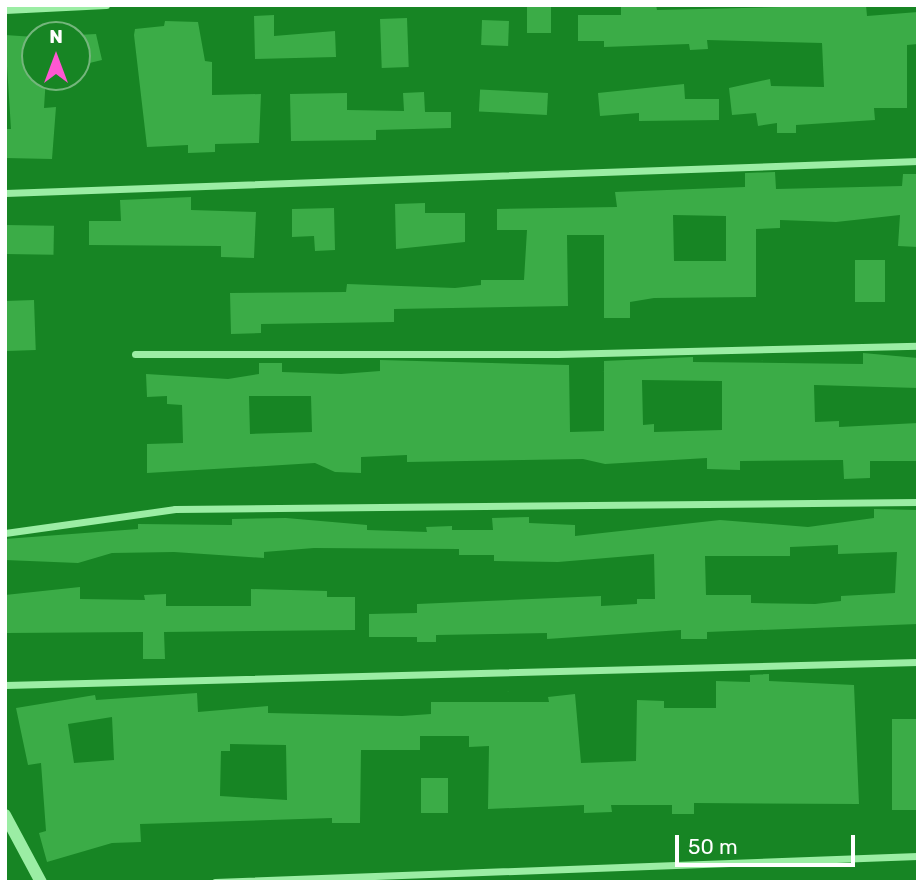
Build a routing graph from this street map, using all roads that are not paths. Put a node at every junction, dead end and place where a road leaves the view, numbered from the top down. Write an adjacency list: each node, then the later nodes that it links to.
1 (106, 5): 2 (street)
2 (5, 10)
3 (918, 161): 4 (street)
4 (5, 193)
5 (918, 346): 6 (street)
6 (135, 354)
7 (918, 502): 8 (street)
8 (5, 533)
9 (918, 662): 10 (street)
10 (5, 685)
11 (5, 815): 13 (street)
12 (918, 856): 14 (street)
13 (41, 882)
14 (215, 882)

